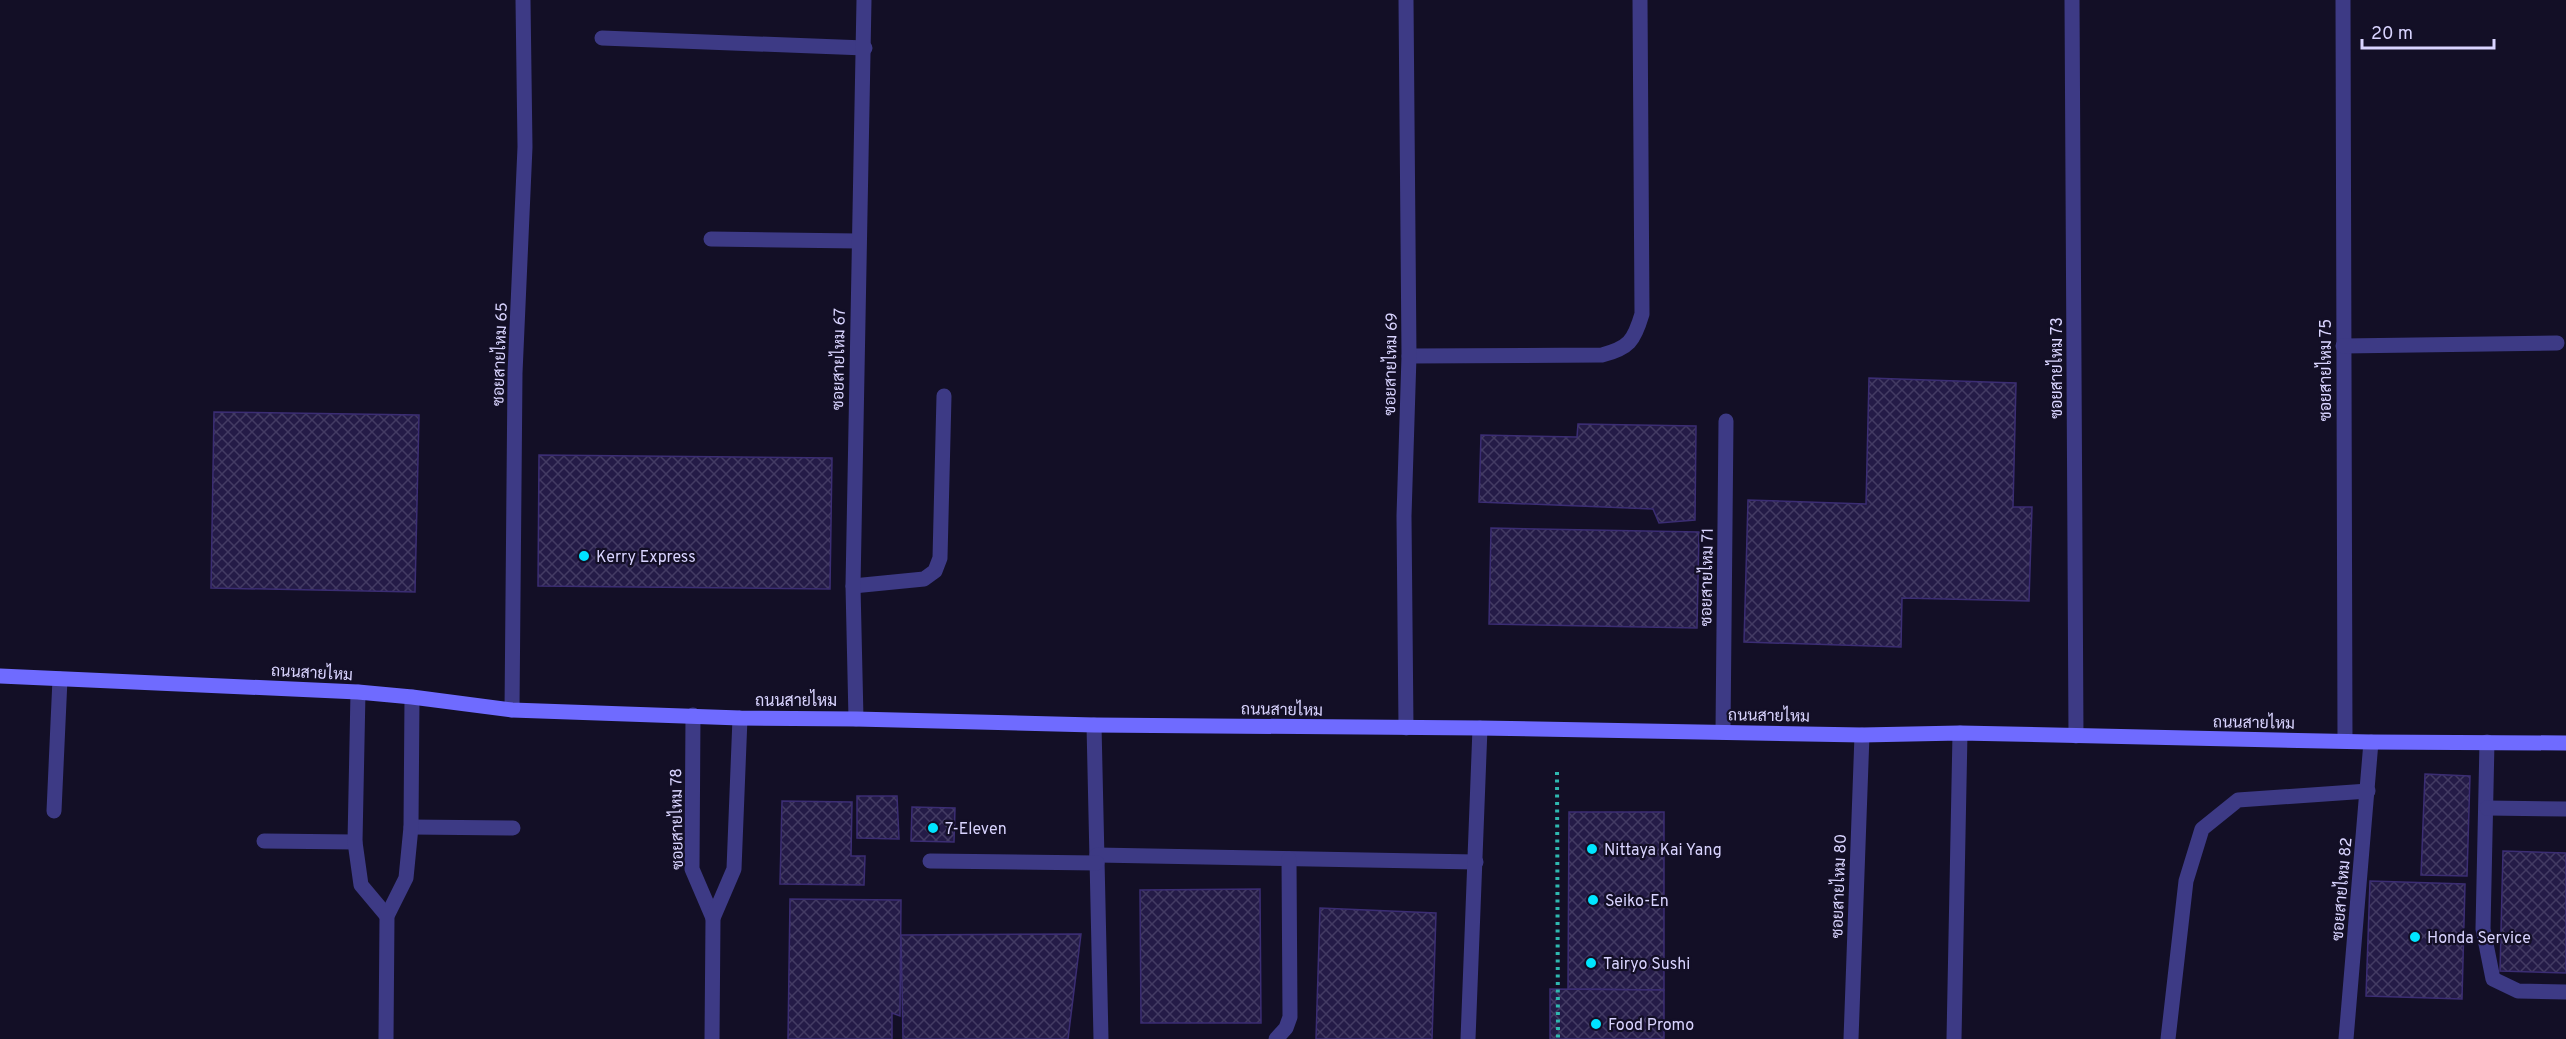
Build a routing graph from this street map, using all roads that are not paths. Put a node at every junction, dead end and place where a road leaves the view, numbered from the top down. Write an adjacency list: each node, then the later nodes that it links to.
1 (523, 0): 21 (street, ซอยสายไหม 65)
2 (864, 0): 8 (street, ซอยสายไหม 67)
3 (1406, 0): 13 (street, ซอยสายไหม 69)
4 (1640, 0): 13 (street)
5 (2072, 0): 31 (street, ซอยสายไหม 73)
6 (2343, 0): 12 (street, ซอยสายไหม 75)
7 (602, 39): 8 (street)
8 (865, 48): 10 (street, ซอยสายไหม 67)
9 (711, 239): 10 (street)
10 (858, 242): 16 (street, ซอยสายไหม 67)
11 (2557, 343): 12 (street)
12 (2343, 346): 32 (street, ซอยสายไหม 75)
13 (1409, 356): 26 (street, ซอยสายไหม 69)
14 (944, 396): 16 (street)
15 (1726, 421): 28 (street, ซอยสายไหม 71)
16 (853, 586): 24 (street, ซอยสายไหม 67)
17 (0, 676): 18 (main road, ถนนสายไหม)
18 (60, 679): 19 (main road, ถนนสายไหม); 39 (street)
19 (358, 693): 20 (main road, ถนนสายไหม); 43 (street)
20 (412, 697): 21 (main road, ถนนสายไหม); 40 (street)
21 (512, 710): 22 (main road, ถนนสายไหม)
22 (693, 715): 23 (main road, ถนนสายไหม); 49 (street, ซอยสายไหม 78)
23 (740, 718): 24 (main road, ถนนสายไหม); 49 (street, ซอยสายไหม 78)
24 (856, 719): 25 (main road, ถนนสายไหม)
25 (1094, 725): 26 (main road, ถนนสายไหม); 45 (street)
26 (1406, 728): 27 (main road, ถนนสายไหม)
27 (1480, 728): 28 (main road, ถนนสายไหม); 47 (street)
28 (1723, 732): 30 (main road, ถนนสายไหม)
29 (1960, 733): 30 (main road, ถนนสายไหม); 31 (main road, ถนนสายไหม); 57 (street)
30 (1862, 735): 56 (street, ซอยสายไหม 80)
31 (2076, 736): 32 (main road, ถนนสายไหม)
32 (2344, 741): 33 (main road, ถนนสายไหม)
33 (2371, 742): 34 (main road, ถนนสายไหม); 36 (street, ซอยสายไหม 82)
34 (2487, 742): 35 (main road, ถนนสายไหม); 37 (street)
35 (2566, 743)
36 (2368, 791): 58 (street); 59 (street, ซอยสายไหม 82)
37 (2487, 808): 38 (street); 50 (street)
38 (2566, 809)
39 (54, 811)
40 (411, 827): 41 (street); 48 (street)
41 (513, 828)
42 (264, 841): 43 (street)
43 (355, 842): 48 (street)
44 (1289, 858): 45 (street); 47 (street); 54 (street)
45 (1097, 859): 46 (street); 53 (street)
46 (930, 861)
47 (1476, 862): 55 (street)
48 (387, 916): 51 (street)
49 (713, 918): 52 (street, ซอยสายไหม 78)
50 (2566, 992)
51 (386, 1039)
52 (712, 1039)
53 (1101, 1039)
54 (1276, 1039)
55 (1468, 1039)
56 (1851, 1039)
57 (1954, 1039)
58 (2168, 1039)
59 (2346, 1039)

